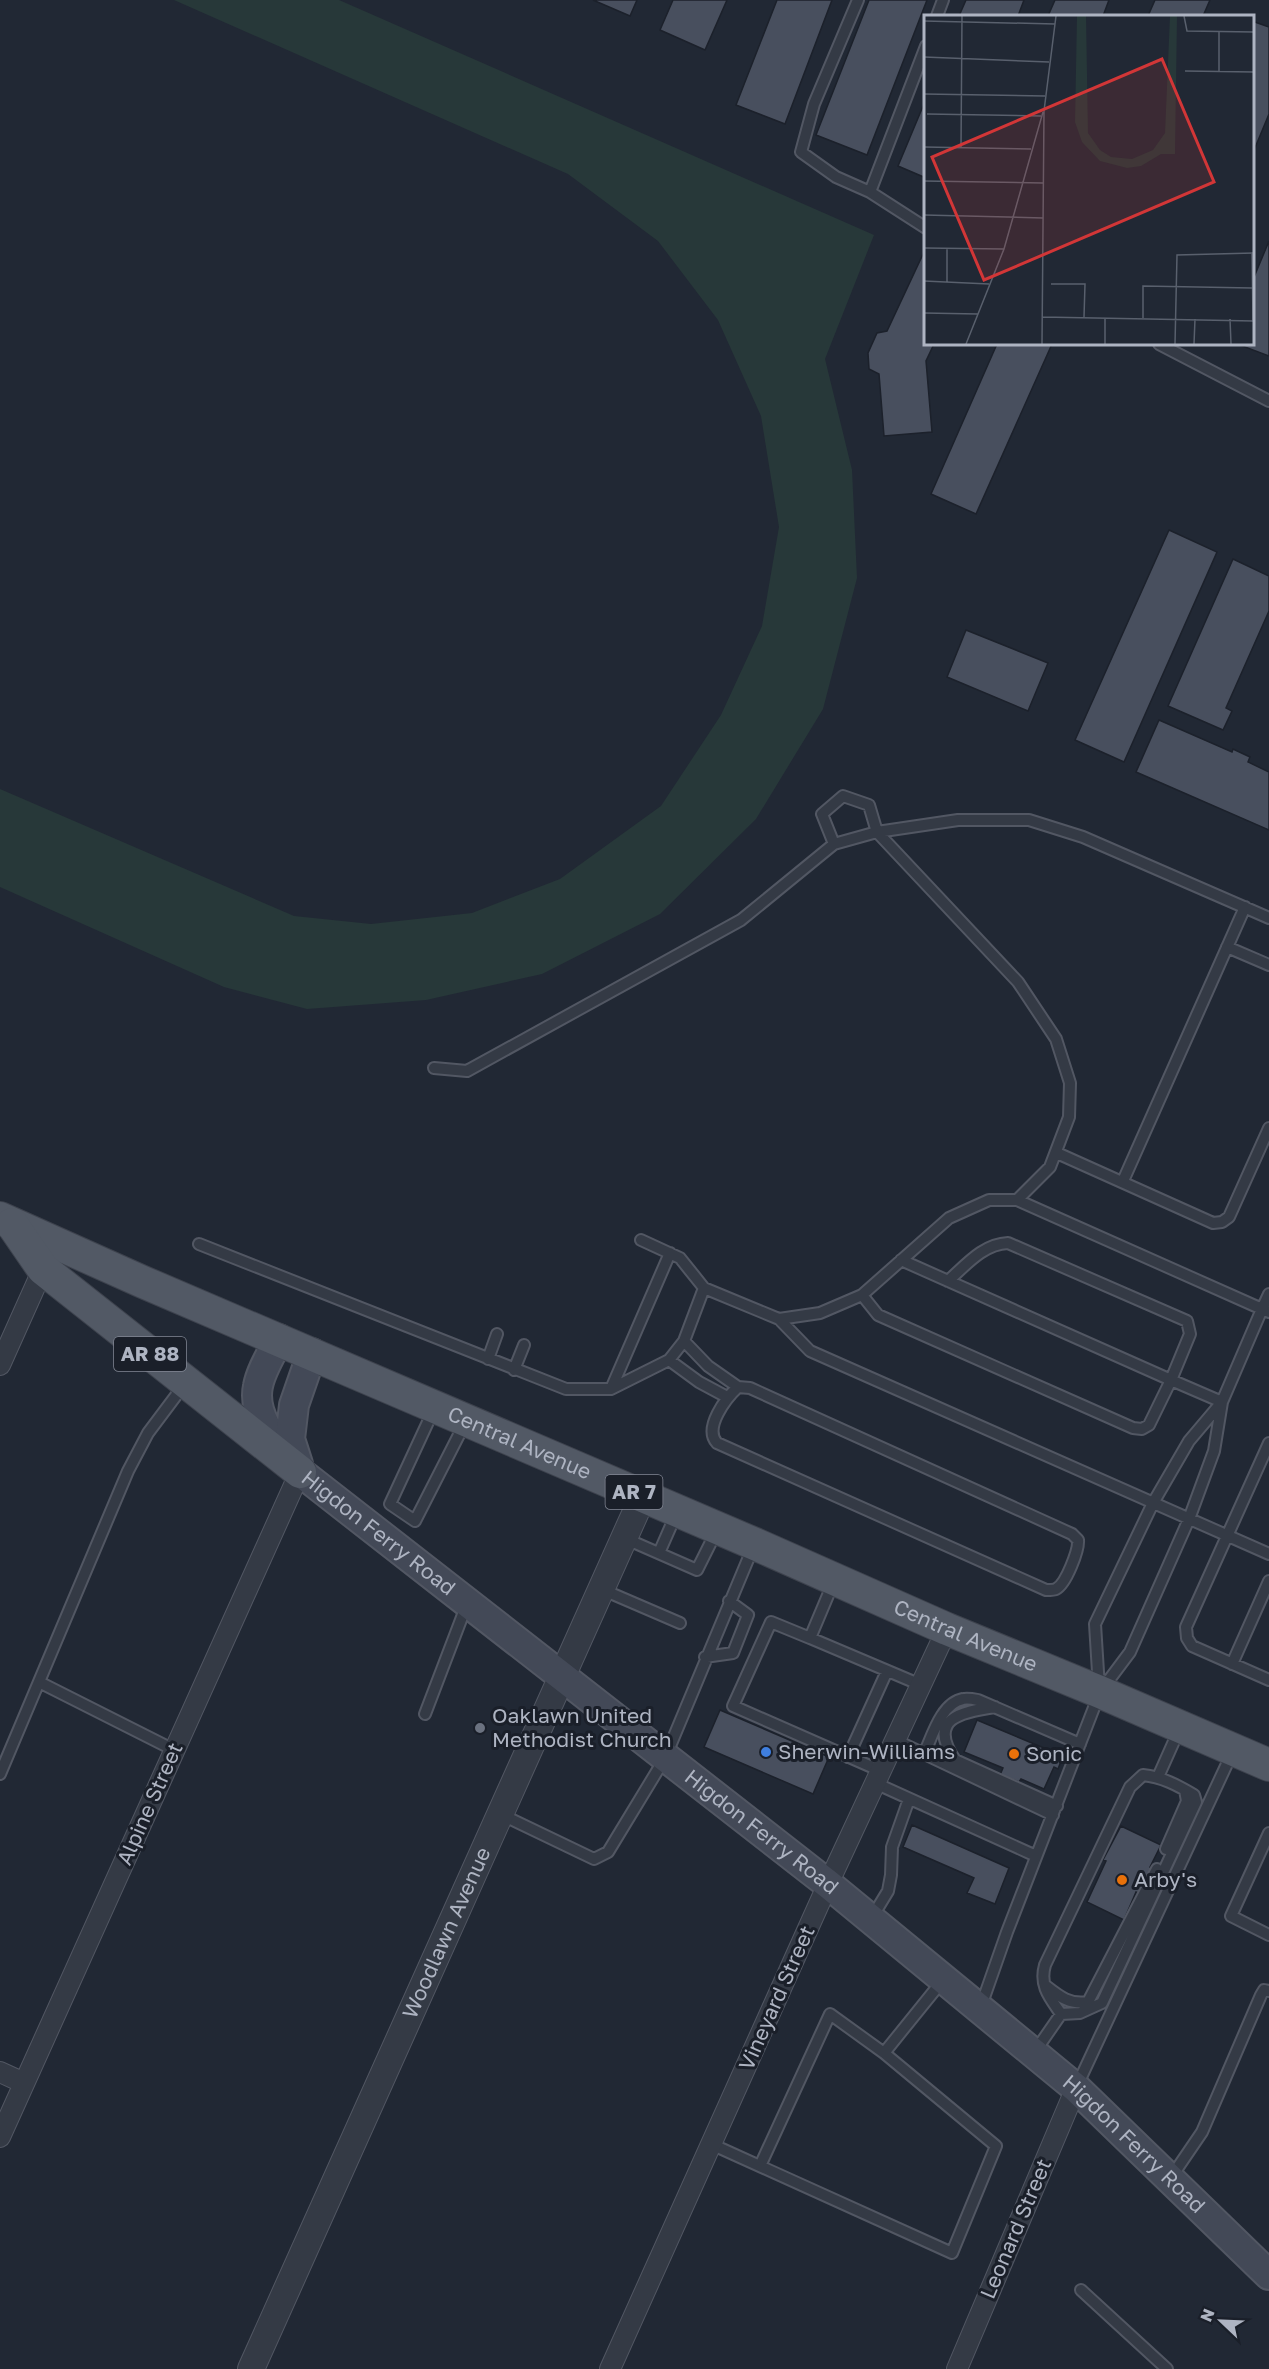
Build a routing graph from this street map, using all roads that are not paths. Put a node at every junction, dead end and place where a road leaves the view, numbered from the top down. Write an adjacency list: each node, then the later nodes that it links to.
1 (858, 0): 5 (lane)
2 (943, 0): 3 (lane)
3 (937, 15)
4 (924, 51): 5 (lane)
5 (870, 192): 6 (lane)
6 (924, 227)
7 (1161, 345): 8 (lane)
8 (1269, 401)
9 (877, 832): 10 (lane); 10 (lane); 11 (lane); 17 (lane)
10 (834, 844): 15 (lane)
11 (1245, 907): 12 (lane); 13 (lane)
12 (1269, 918)
13 (1227, 947): 14 (lane); 18 (lane)
14 (1269, 965)
15 (434, 1068)
16 (1269, 1128): 18 (lane)
17 (1057, 1153): 18 (lane); 19 (lane)
18 (1123, 1181)
19 (1017, 1200): 24 (lane); 30 (lane)
20 (6, 1221): 25 (main road, AR 88); 33 (main road, Central Avenue / AR 7)
21 (641, 1240): 23 (lane)
22 (199, 1244): 37 (lane)
23 (670, 1253): 27 (lane); 44 (lane)
24 (901, 1260): 26 (lane); 29 (lane)
25 (43, 1269): 39 (street); 42 (main road, AR 88)
26 (948, 1281): 41 (lane); 41 (lane)
27 (704, 1288): 31 (lane); 34 (lane)
28 (1269, 1294): 30 (lane)
29 (862, 1295): 31 (lane); 41 (lane)
30 (1266, 1311): 46 (lane)
31 (779, 1319): 52 (lane)
32 (497, 1334): 37 (lane)
33 (279, 1339): 36 (main road, Central Avenue / AR 7); 50 (main road)
34 (684, 1341): 38 (lane); 43 (lane)
35 (524, 1345): 40 (lane)
36 (312, 1353): 47 (main road, Central Avenue / AR 7); 50 (main road, Higdon Ferry Road)
37 (488, 1359): 40 (lane)
38 (669, 1360): 44 (lane); 45 (lane)
39 (0, 1365)
40 (514, 1370): 44 (lane)
41 (1171, 1380): 46 (lane)
42 (186, 1382): 50 (main road, AR 88); 74 (lane)
43 (738, 1387): 45 (lane); 45 (lane)
44 (611, 1389)
45 (727, 1397)
46 (1222, 1402): 52 (lane); 54 (lane)
47 (435, 1407): 48 (main road, Central Avenue / AR 7); 48 (lane)
48 (466, 1420): 51 (main road, Central Avenue / AR 7)
49 (1269, 1443): 56 (lane)
50 (300, 1472): 65 (main road, Higdon Ferry Road / AR 88); 82 (street, Alpine Street)
51 (643, 1496): 53 (main road, Central Avenue / AR 7); 57 (street, Woodlawn Avenue)
52 (1153, 1503): 54 (lane); 76 (lane)
53 (677, 1511): 55 (main road, Central Avenue / AR 7); 59 (lane)
54 (1189, 1519): 56 (lane); 76 (lane)
55 (718, 1528): 58 (main road, Central Avenue / AR 7); 59 (lane)
56 (1227, 1535): 60 (lane); 70 (lane)
57 (624, 1538): 59 (lane); 63 (street, Woodlawn Avenue)
58 (755, 1544): 61 (main road, Central Avenue / AR 7); 64 (lane)
59 (659, 1553)
60 (1269, 1554)
61 (835, 1579): 67 (main road, Central Avenue / AR 7); 68 (lane)
62 (1269, 1581): 70 (lane)
63 (601, 1589): 66 (lane); 72 (street, Woodlawn Avenue)
64 (729, 1601): 69 (lane); 69 (lane)
65 (467, 1604): 72 (main road, Higdon Ferry Road / AR 88); 78 (lane)
66 (680, 1623)
67 (947, 1629): 75 (street, Vineyard Street); 76 (main road, Central Avenue / AR 7)
68 (810, 1638): 71 (lane); 85 (lane)
69 (705, 1657): 86 (lane)
70 (1232, 1664): 73 (lane)
71 (887, 1671): 75 (lane); 85 (lane)
72 (561, 1678): 86 (main road, Higdon Ferry Road / AR 88); 94 (street, Woodlawn Avenue)
73 (1269, 1680)
74 (39, 1682): 82 (lane); 88 (lane)
75 (921, 1685): 80 (street, Vineyard Street)
76 (1100, 1692): 79 (main road, Central Avenue / AR 7); 81 (lane)
77 (995, 1707): 81 (lane); 84 (lane); 93 (lane)
78 (425, 1714)
79 (1180, 1727): 83 (main road, Central Avenue / AR 7); 90 (lane)
80 (895, 1740): 84 (lane); 89 (street, Vineyard Street)
81 (1080, 1744): 93 (lane)
82 (174, 1750): 108 (street, Alpine Street)
83 (1234, 1750): 87 (main road, Central Avenue / AR 7); 109 (lane)
84 (924, 1754): 93 (lane)
85 (848, 1757): 89 (lane)
86 (665, 1758): 94 (lane); 97 (main road, Higdon Ferry Road / AR 88)
87 (1269, 1766)
88 (0, 1774)
89 (878, 1777): 92 (lane); 97 (street, Vineyard Street)
90 (1158, 1777): 91 (lane); 101 (lane)
91 (1185, 1790): 101 (lane); 104 (lane)
92 (909, 1799): 96 (lane); 98 (lane)
93 (1055, 1811): 96 (lane)
94 (500, 1814): 116 (street, Woodlawn Avenue)
95 (1269, 1833): 99 (lane)
96 (1036, 1856): 103 (lane)
97 (828, 1884): 98 (main road, Higdon Ferry Road / AR 88); 111 (street, Vineyard Street)
98 (871, 1920): 100 (main road, Higdon Ferry Road / AR 88)
99 (1269, 1935)
100 (944, 1980): 103 (main road, Higdon Ferry Road / AR 88); 105 (lane)
101 (1043, 1984): 104 (lane)
102 (1269, 1991): 113 (lane)
103 (980, 2009): 106 (main road, Higdon Ferry Road / AR 88)
104 (1061, 2014): 106 (lane)
105 (884, 2053): 112 (lane); 112 (lane)
106 (1034, 2054): 109 (main road, Higdon Ferry Road / AR 88)
107 (0, 2073): 108 (street)
108 (24, 2083): 110 (street, Alpine Street)
109 (1076, 2088): 113 (main road, Higdon Ferry Road / AR 88); 118 (street, Leonard Street)
110 (0, 2137)
111 (711, 2144): 112 (lane); 117 (street, Vineyard Street)
112 (760, 2166)
113 (1170, 2179): 114 (main road, Higdon Ferry Road / AR 88)
114 (1269, 2275)
115 (1081, 2290): 119 (lane)
116 (251, 2369)
117 (610, 2369)
118 (957, 2369)
119 (1167, 2369)

